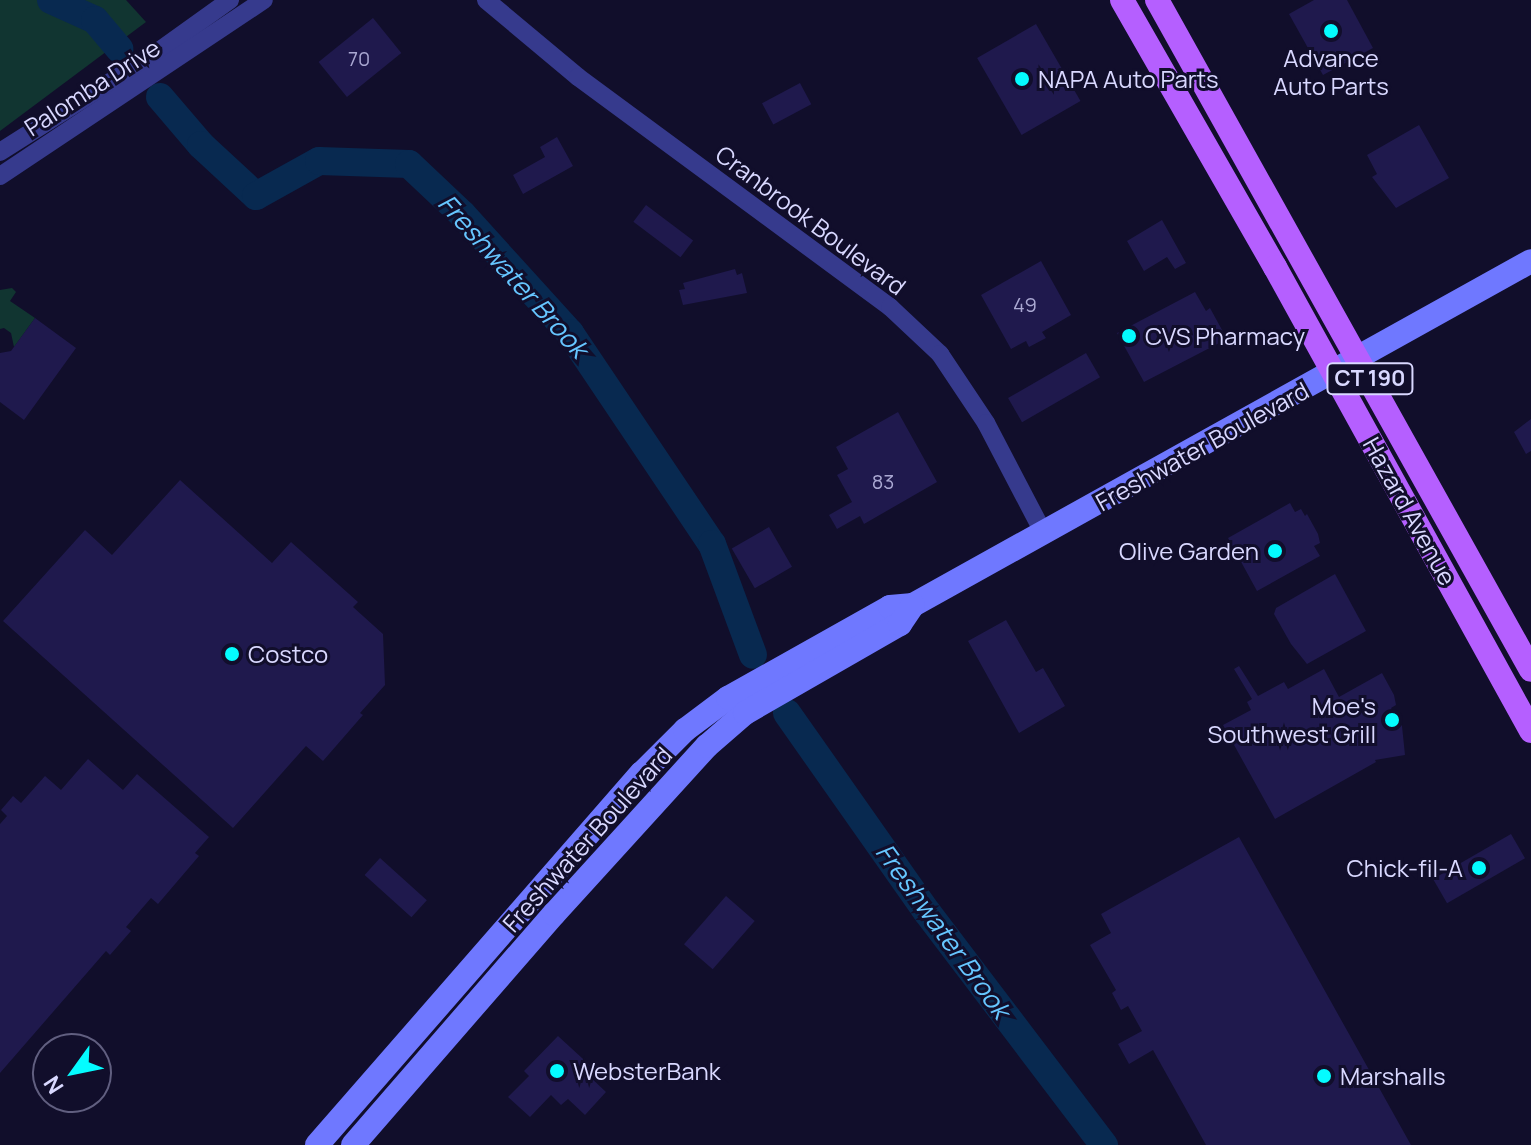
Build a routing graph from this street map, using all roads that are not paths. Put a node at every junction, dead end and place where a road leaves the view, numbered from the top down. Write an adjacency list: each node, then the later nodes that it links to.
1 (230, 0): 6 (street, Palomba Drive)
2 (264, 0): 6 (street, Palomba Drive)
3 (486, 0): 12 (street, Cranbrook Boulevard)
4 (1122, 0): 11 (main road, Hazard Avenue / CT 190)
5 (1157, 0): 10 (main road, Hazard Avenue / CT 190)
6 (206, 30): 7 (street, Palomba Drive); 8 (street, Palomba Drive)
7 (0, 152)
8 (0, 176)
9 (1531, 261): 10 (street, Freshwater Boulevard)
10 (1359, 358): 11 (street, Freshwater Boulevard); 14 (main road, Hazard Avenue / CT 190)
11 (1334, 373): 12 (street, Freshwater Boulevard); 15 (main road, Hazard Avenue / CT 190)
12 (1044, 534): 13 (street, Freshwater Boulevard)
13 (913, 605): 16 (street, Freshwater Boulevard); 17 (street, Freshwater Boulevard)
14 (1531, 670)
15 (1531, 731)
16 (535, 896): 17 (street); 18 (street, Freshwater Boulevard)
17 (554, 914): 19 (street, Freshwater Boulevard)
18 (317, 1145)
19 (353, 1145)

